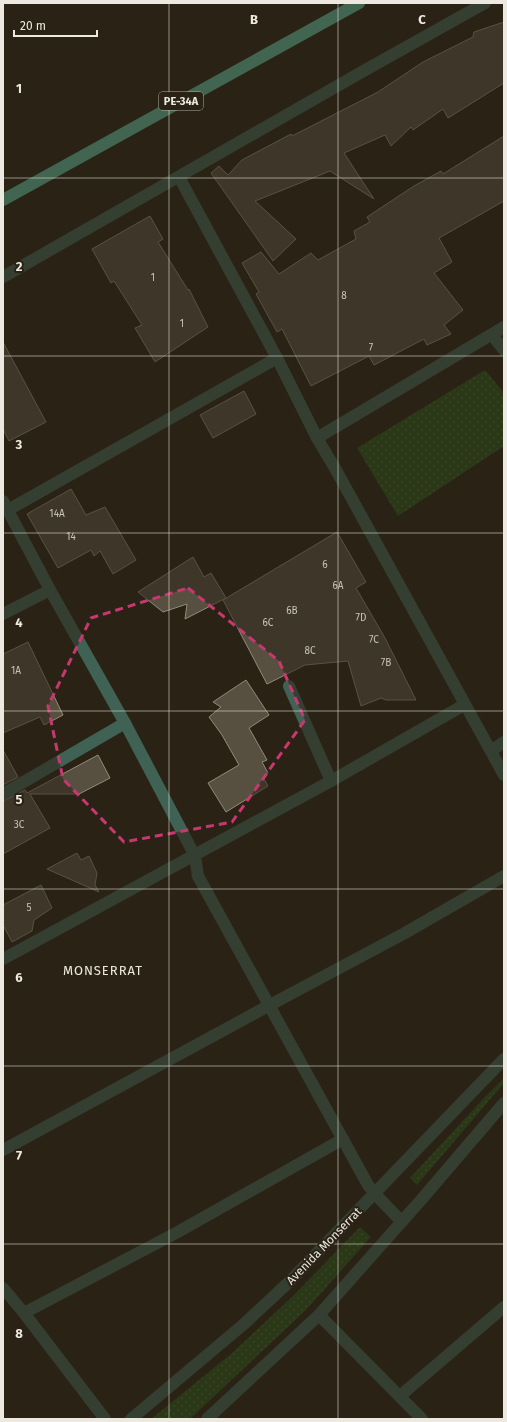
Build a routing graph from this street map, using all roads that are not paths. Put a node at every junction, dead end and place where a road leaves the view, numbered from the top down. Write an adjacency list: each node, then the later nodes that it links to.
1 (359, 3): 4 (highway, PE-34A)
2 (485, 3): 3 (street)
3 (179, 177): 5 (street); 9 (street)
4 (3, 200)
5 (3, 277)
6 (504, 327): 7 (street)
7 (492, 335): 8 (street); 10 (street)
8 (504, 350)
9 (277, 358): 10 (street); 11 (street)
10 (317, 438): 15 (street)
11 (6, 505): 12 (street)
12 (50, 590): 13 (street); 16 (street)
13 (3, 614)
14 (289, 686): 20 (street)
15 (464, 704): 18 (street); 20 (street)
16 (125, 723): 21 (street); 22 (street)
17 (504, 742): 18 (street)
18 (491, 751): 19 (street)
19 (504, 775)
20 (332, 781): 22 (street)
21 (3, 794)
22 (195, 856): 24 (street); 25 (street)
23 (504, 876): 25 (street)
24 (4, 958)
25 (270, 1005): 28 (street); 29 (street)
26 (504, 1059): 30 (street, Avenida Monserrat)
27 (504, 1103): 31 (street)
28 (343, 1139): 30 (street); 34 (street)
29 (3, 1150)
30 (375, 1194): 31 (street); 38 (street, Avenida Monserrat)
31 (402, 1222): 35 (street)
32 (3, 1288): 34 (street)
33 (504, 1307): 36 (street)
34 (24, 1313): 37 (street)
35 (319, 1316): 36 (street); 39 (street)
36 (400, 1396): 40 (street)
37 (105, 1419)
38 (131, 1419)
39 (207, 1419)
40 (422, 1419)

